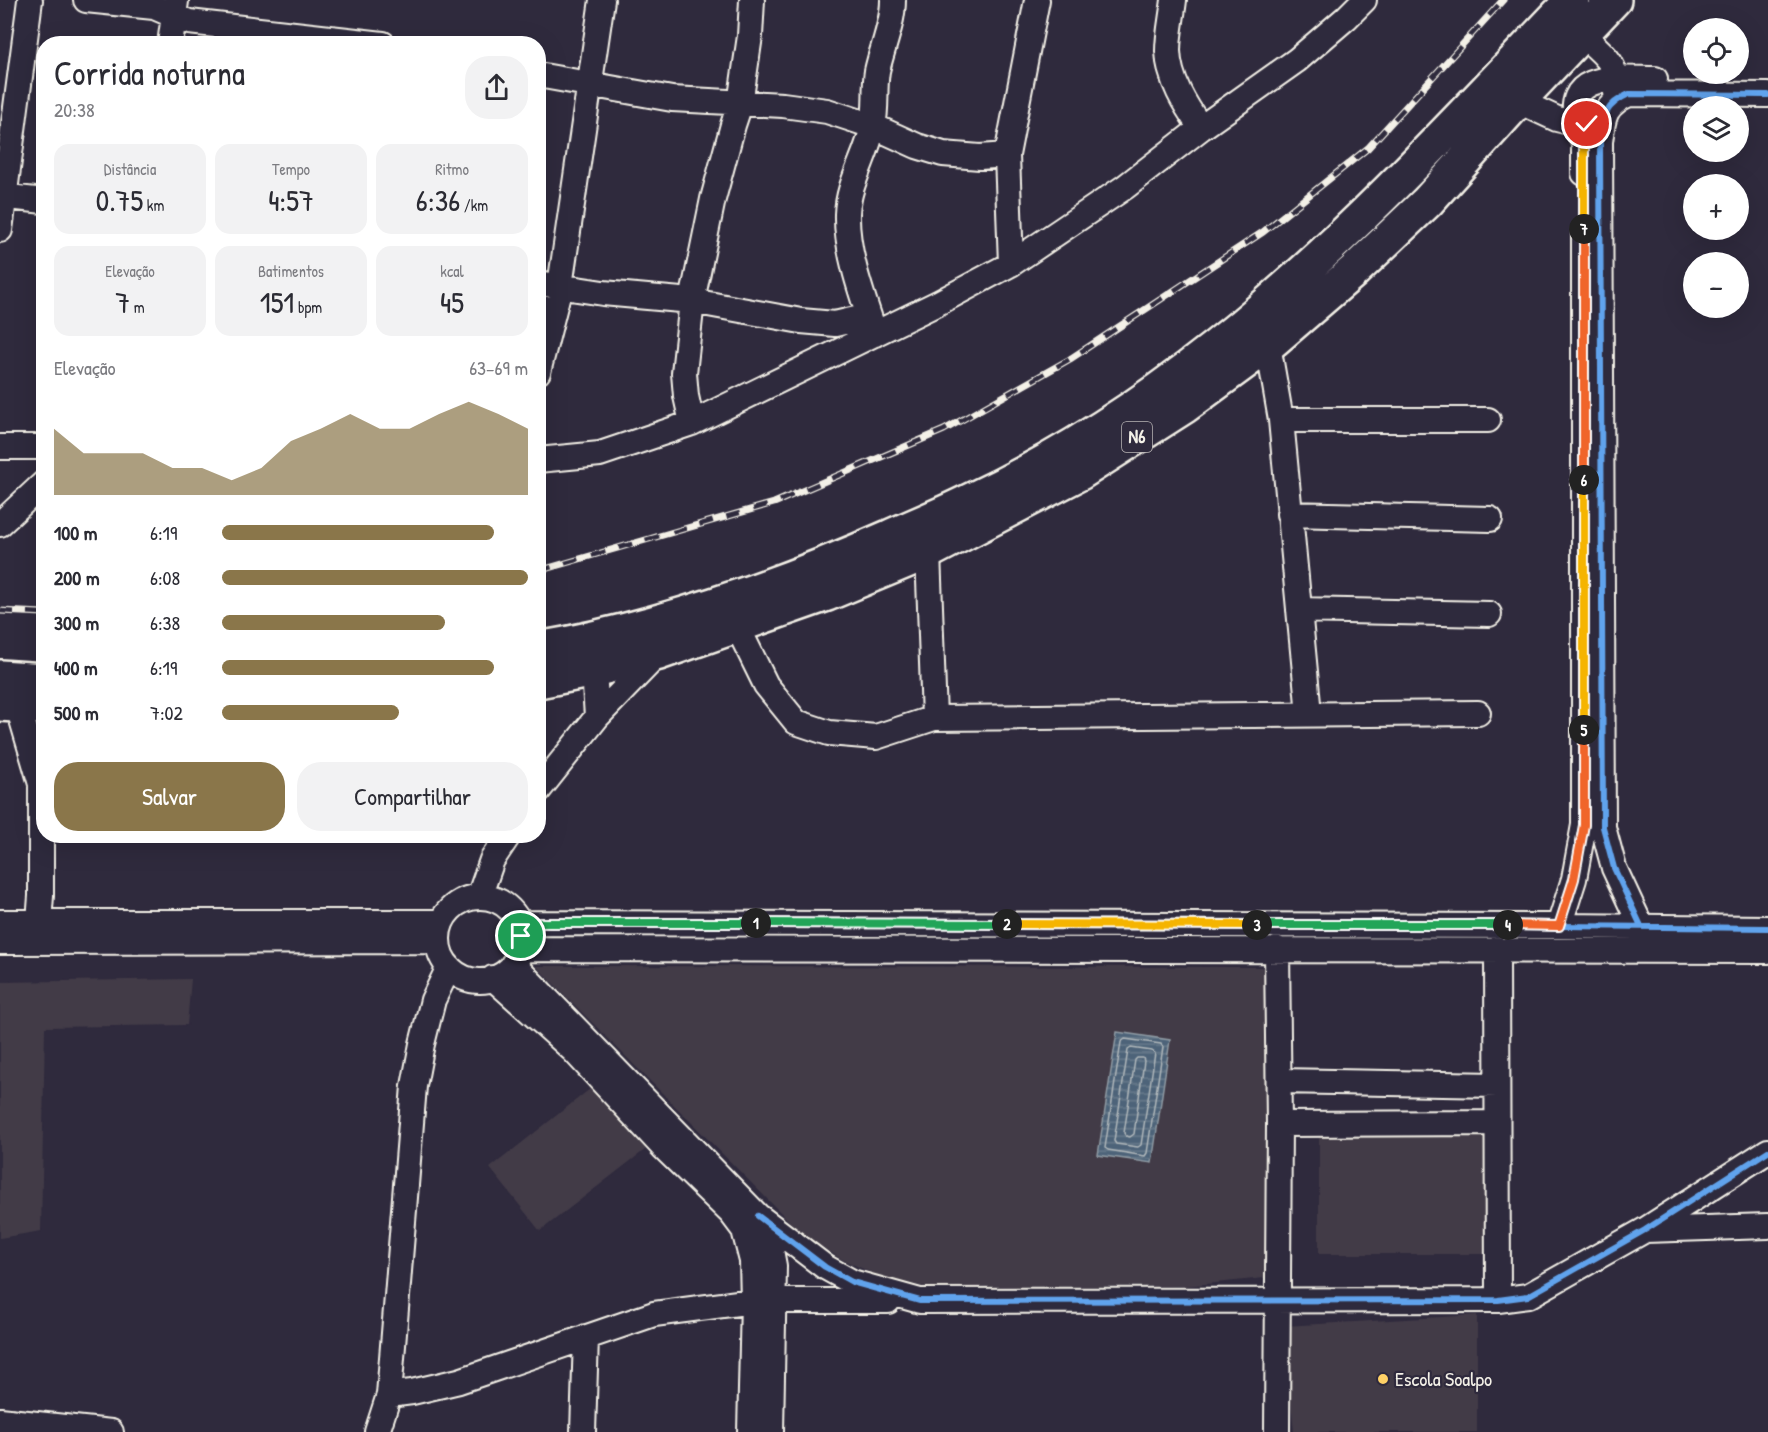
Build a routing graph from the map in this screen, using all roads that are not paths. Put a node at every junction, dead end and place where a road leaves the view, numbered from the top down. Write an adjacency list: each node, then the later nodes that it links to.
1 (30, 0): 27 (street)
2 (86, 0): 11 (street)
3 (602, 0): 17 (street)
4 (752, 0): 21 (street)
5 (893, 0): 24 (street)
6 (1037, 0): 26 (street)
7 (1174, 0): 25 (street)
8 (1364, 0): 25 (street)
9 (1572, 0): 50 (highway, N6)
10 (1614, 0): 12 (highway, N6)
11 (175, 7): 13 (street); 14 (street)
12 (1581, 34): 18 (street); 20 (highway, N6)
13 (171, 36)
14 (312, 36)
15 (546, 77): 17 (street)
16 (1768, 80): 18 (street)
17 (590, 85): 21 (street); 31 (street)
18 (1616, 90): 19 (street); 22 (street); 23 (street)
19 (1768, 95)
20 (1518, 101): 23 (street); 35 (highway, N6)
21 (740, 104): 24 (street); 32 (street)
22 (1603, 121): 23 (street); 57 (street)
23 (1577, 124): 57 (street)
24 (873, 126): 26 (street); 34 (street)
25 (1201, 128): 30 (street)
26 (1007, 155): 30 (street)
27 (2, 197): 28 (street); 29 (street)
28 (36, 200)
29 (0, 230)
30 (1011, 264): 34 (street)
31 (549, 284): 32 (street); 33 (street)
32 (692, 301): 34 (street); 38 (street)
33 (546, 308)
34 (872, 325): 38 (street)
35 (1268, 345): 36 (street); 46 (highway, N6)
36 (1281, 420): 37 (street); 43 (street)
37 (1488, 420)
38 (692, 423): 41 (street)
39 (0, 447): 40 (street)
40 (36, 447)
41 (546, 459)
42 (36, 490): 45 (street)
43 (1289, 514): 44 (street); 47 (street)
44 (1490, 519)
45 (0, 524)
46 (928, 552): 49 (highway, N6); 61 (street)
47 (1299, 610): 48 (street); 59 (street)
48 (1489, 614)
49 (737, 626): 51 (highway, N6); 61 (street)
50 (546, 647)
51 (659, 653): 52 (highway, N6); 60 (street)
52 (594, 670): 54 (highway, N6); 60 (street)
53 (0, 677): 55 (highway)
54 (546, 679)
55 (36, 680)
56 (20, 706): 62 (street)
57 (1593, 706): 72 (street); 73 (street)
58 (1478, 713): 59 (street)
59 (1309, 714): 61 (street)
60 (597, 717): 63 (street)
61 (934, 718)
62 (36, 765)
63 (546, 781)
64 (41, 843): 70 (street)
65 (488, 843): 67 (street)
66 (503, 843): 67 (street)
67 (492, 860): 68 (street)
68 (479, 897): 71 (street); 75 (street)
69 (0, 922): 70 (street)
70 (39, 922): 75 (street)
71 (519, 923): 72 (street); 80 (street)
72 (1559, 926): 73 (street)
73 (1641, 926): 74 (street)
74 (1768, 928)
75 (439, 932): 76 (street); 81 (street)
76 (0, 942)
77 (1276, 949): 78 (street); 80 (street); 82 (street)
78 (1497, 949): 79 (street); 83 (street)
79 (1768, 951)
80 (509, 964): 81 (street); 87 (street); 93 (street)
81 (449, 968): 95 (street)
82 (1279, 1082): 83 (street); 85 (street)
83 (1497, 1084): 84 (street)
84 (1497, 1122): 85 (street); 92 (street)
85 (1279, 1124): 91 (street)
86 (1768, 1151): 89 (street)
87 (758, 1216): 90 (street); 93 (street)
88 (1768, 1226): 89 (street)
89 (1645, 1230): 92 (street)
90 (920, 1300): 91 (street); 93 (street)
91 (1279, 1300): 92 (street); 98 (street)
92 (1498, 1300)
93 (764, 1301): 94 (street); 97 (street)
94 (586, 1337): 95 (street); 101 (street)
95 (389, 1395): 100 (street)
96 (0, 1420): 99 (street)
97 (761, 1428)
98 (1274, 1431)
99 (111, 1432)
100 (374, 1432)
101 (583, 1432)

